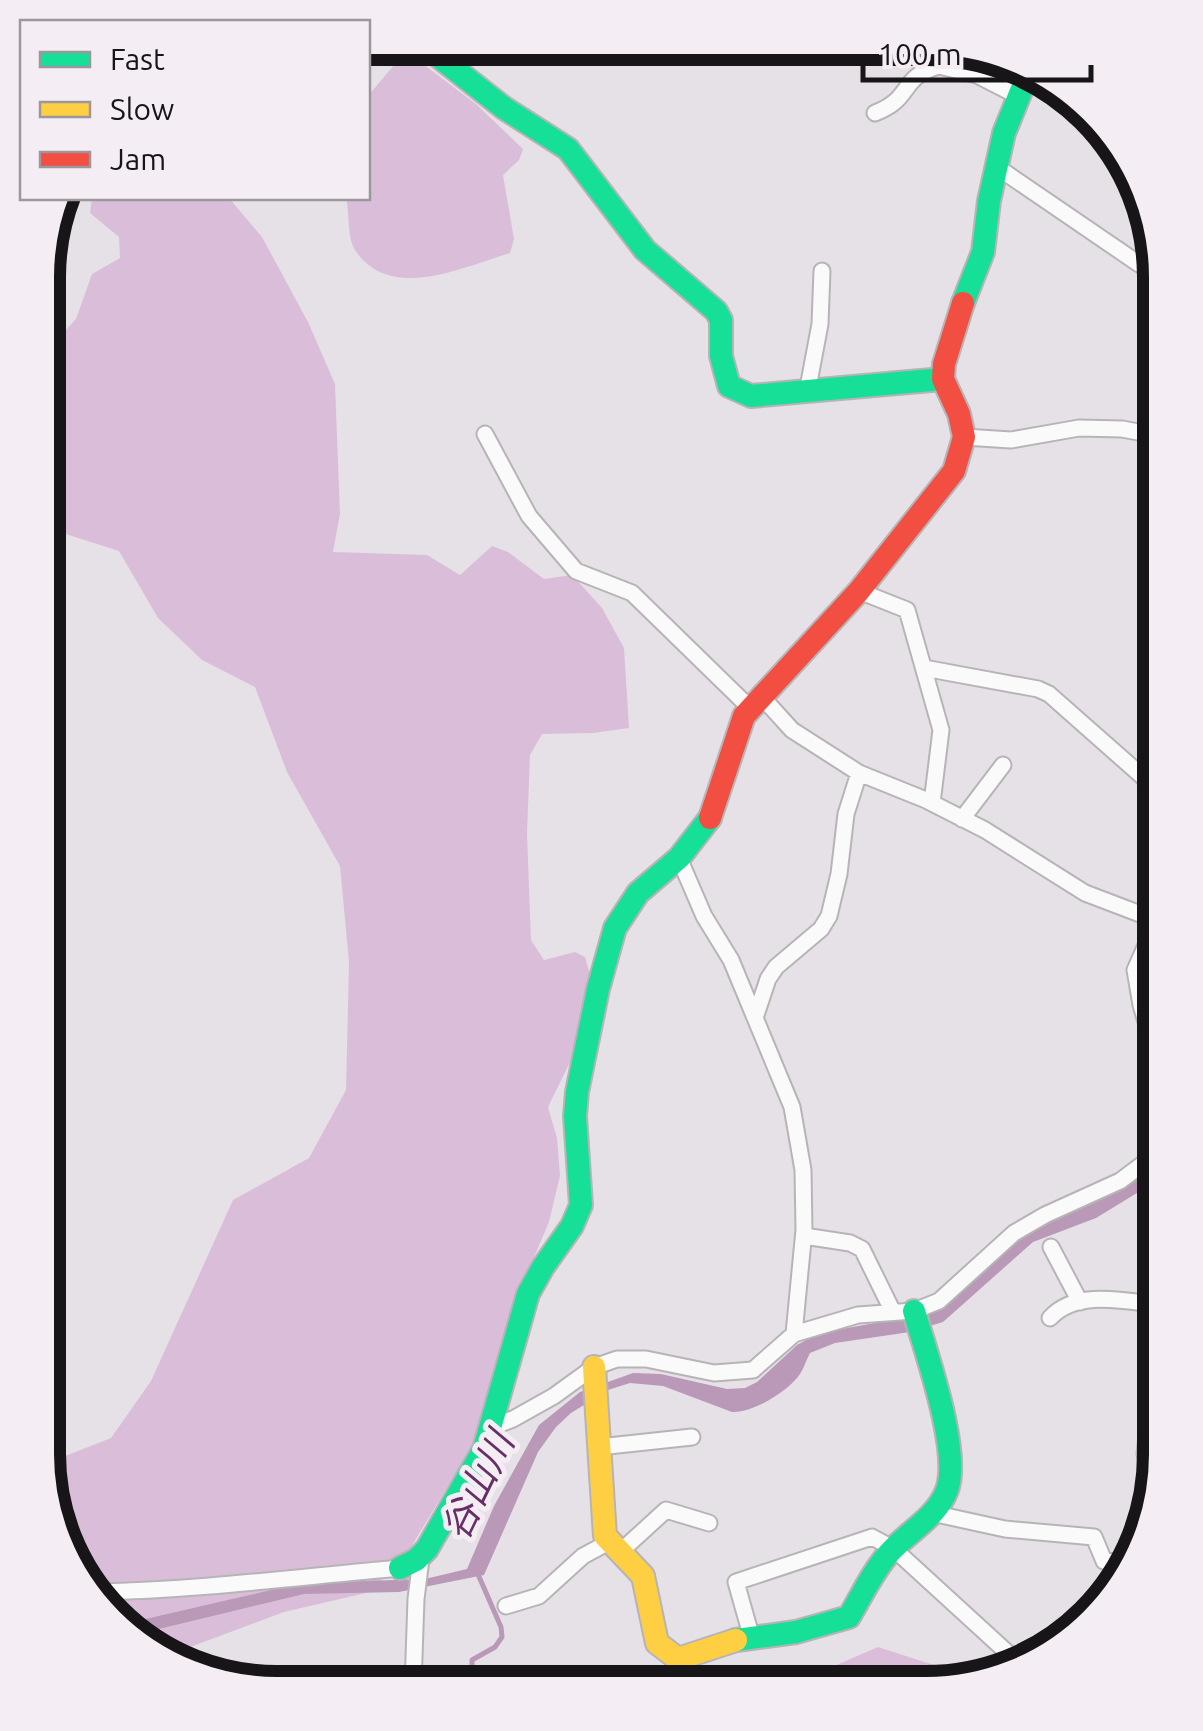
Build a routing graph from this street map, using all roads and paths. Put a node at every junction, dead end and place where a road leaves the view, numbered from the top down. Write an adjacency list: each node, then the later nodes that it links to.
1 (443, 60): 11 (street)
2 (936, 61): 3 (street)
3 (939, 66): 5 (street); 6 (street)
4 (1024, 83): 5 (street)
5 (1018, 96): 7 (street)
6 (875, 113)
7 (996, 167): 8 (street); 10 (street)
8 (1142, 265)
9 (822, 270): 11 (street)
10 (943, 379): 11 (street); 14 (street)
11 (808, 393)
12 (1143, 432): 14 (street)
13 (485, 434): 17 (street)
14 (964, 436): 15 (street)
15 (859, 592): 16 (street); 17 (street)
16 (924, 668): 20 (street); 21 (street)
17 (757, 703): 19 (street); 23 (street)
18 (1004, 765): 22 (street)
19 (860, 773): 21 (street); 27 (street)
20 (1143, 777)
21 (932, 803): 22 (street)
22 (962, 818): 24 (street)
23 (679, 858): 27 (street); 37 (street)
24 (1143, 912)
25 (1143, 952): 26 (street)
26 (1143, 1012)
27 (755, 1018): 29 (street)
28 (1143, 1164): 33 (street)
29 (804, 1236): 33 (street); 35 (street)
30 (1051, 1247): 31 (street)
31 (1080, 1302): 32 (street); 34 (street)
32 (1143, 1305)
33 (909, 1318): 35 (street); 40 (street)
34 (1050, 1318)
35 (794, 1334): 36 (street)
36 (594, 1366): 37 (street); 39 (street)
37 (492, 1427): 45 (street)
38 (692, 1437): 39 (street)
39 (599, 1447): 42 (street)
40 (932, 1513): 43 (street); 44 (street)
41 (709, 1522): 42 (street)
42 (615, 1546): 47 (street); 48 (street)
43 (894, 1549): 48 (street); 48 (street); 49 (street)
44 (1114, 1562)
45 (413, 1568): 46 (street); 50 (street)
46 (110, 1591)
47 (506, 1606)
48 (751, 1635)
49 (1009, 1654)
50 (414, 1671)

